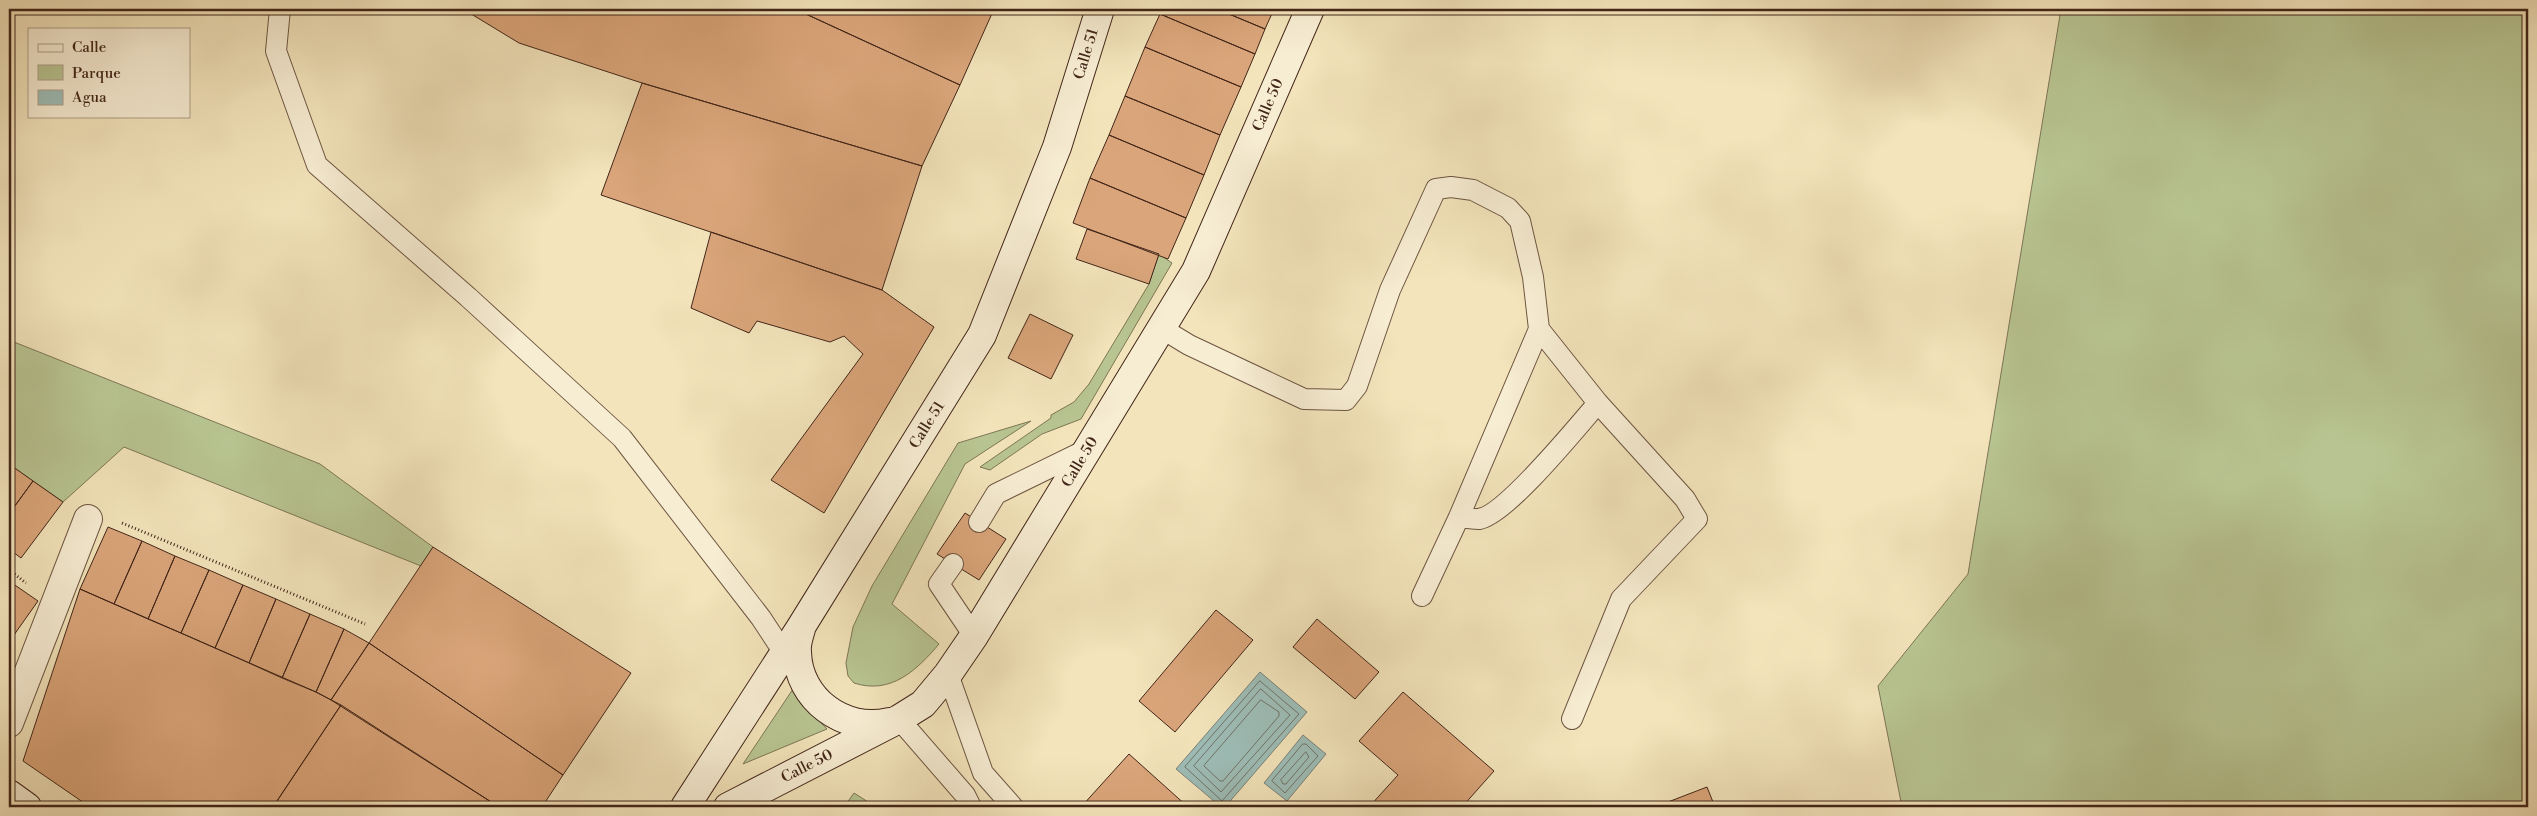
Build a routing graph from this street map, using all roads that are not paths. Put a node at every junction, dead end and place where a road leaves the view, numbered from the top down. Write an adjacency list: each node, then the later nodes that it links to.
1 (280, 9): 15 (lane)
2 (1100, 9): 13 (main road, Calle 51)
3 (1310, 9): 4 (main road, Calle 50)
4 (1161, 328): 5 (lane); 7 (main road, Calle 50)
5 (1539, 329): 6 (lane); 8 (lane)
6 (1598, 404): 8 (lane); 17 (lane)
7 (1088, 448): 9 (lane); 14 (main road, Calle 50)
8 (1459, 517): 12 (lane)
9 (978, 522)
10 (86, 524): 19 (main road)
11 (953, 564): 14 (lane)
12 (1422, 596)
13 (801, 627): 15 (main road, Calle 51); 18 (main road)
14 (974, 636): 16 (main road, Calle 50)
15 (784, 653): 22 (main road, Calle 51)
16 (948, 674): 18 (main road, Calle 50); 25 (lane)
17 (1572, 718)
18 (900, 719): 23 (main road, Calle 50); 24 (lane)
19 (9, 722)
20 (9, 794): 21 (main road)
21 (27, 807)
22 (685, 807)
23 (728, 807)
24 (971, 807)
25 (1013, 807)

